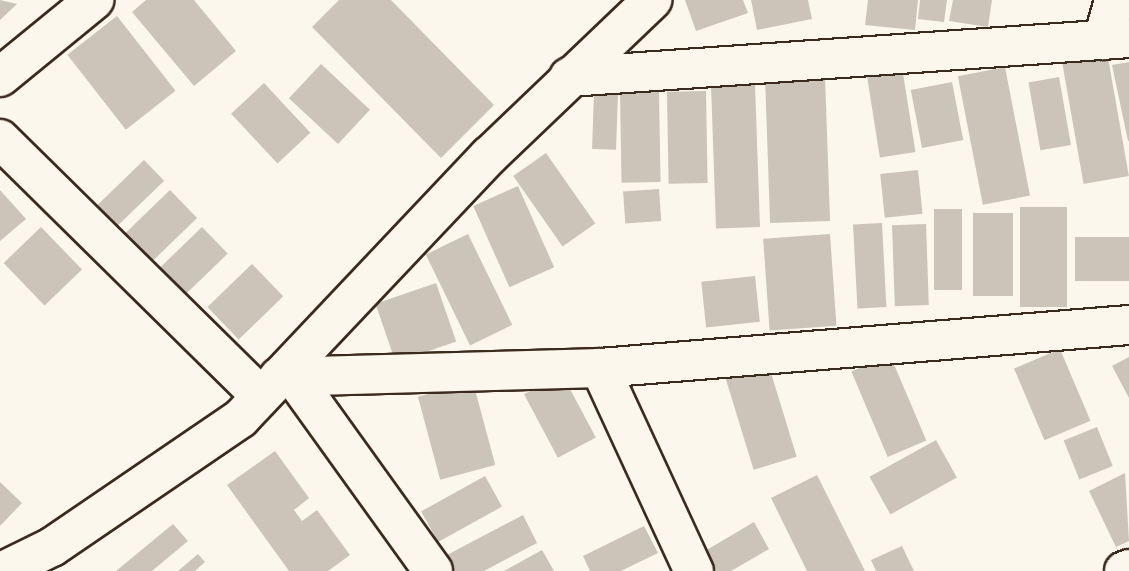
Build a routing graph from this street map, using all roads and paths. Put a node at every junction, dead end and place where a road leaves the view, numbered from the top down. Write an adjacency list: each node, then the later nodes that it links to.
1 (94, 0): 5 (street)
2 (652, 0): 6 (street)
3 (1114, 0): 4 (street)
4 (1116, 39): 6 (street)
5 (0, 77)
6 (569, 77): 10 (street)
7 (0, 139): 10 (street)
8 (1129, 325): 9 (street)
9 (600, 368): 10 (street); 14 (street)
10 (278, 383): 11 (street); 13 (street)
11 (56, 559): 12 (street)
12 (3, 571)
13 (433, 571)
14 (694, 571)

